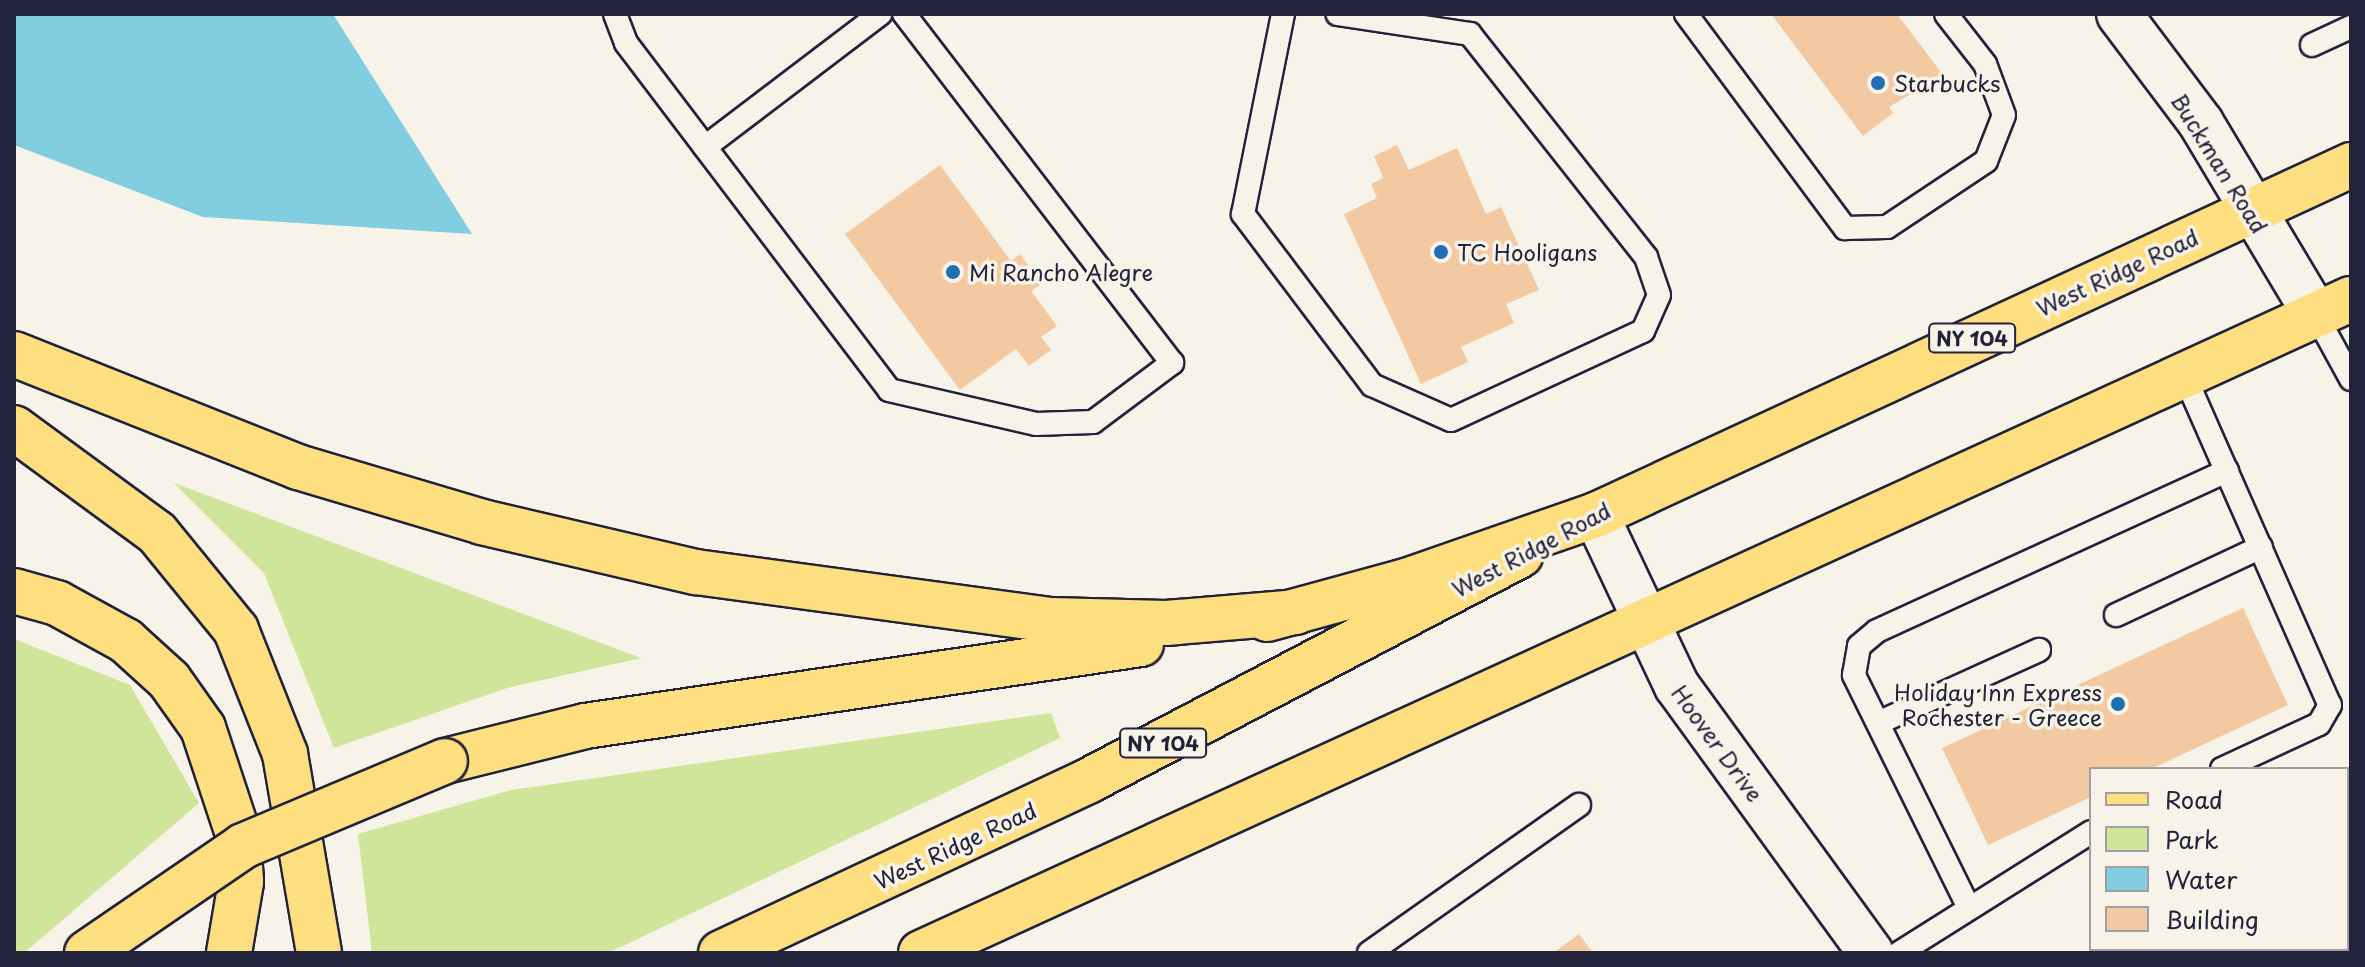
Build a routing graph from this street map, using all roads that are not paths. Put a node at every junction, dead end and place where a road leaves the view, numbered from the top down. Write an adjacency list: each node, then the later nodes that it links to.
1 (615, 14): 11 (lane)
2 (880, 14): 11 (lane)
3 (904, 14): 11 (lane)
4 (1283, 14): 5 (lane)
5 (1337, 14)
6 (1686, 14): 7 (lane)
7 (1946, 14)
8 (2119, 14): 13 (street, Buckman Road)
9 (2351, 27): 10 (lane)
10 (2312, 45)
11 (705, 147)
12 (2351, 165): 13 (main road, West Ridge Road / NY 104)
13 (2251, 210): 14 (street, Buckman Road); 20 (main road, West Ridge Road / NY 104)
14 (2334, 307): 16 (main road); 17 (lane)
15 (14, 354): 23 (main road)
16 (2185, 377): 19 (lane); 25 (main road)
17 (2351, 379)
18 (14, 428): 34 (main road)
19 (2227, 471): 21 (lane); 27 (lane)
20 (1596, 515): 23 (main road); 25 (street, Hoover Drive); 35 (main road, West Ridge Road / NY 104)
21 (2261, 547): 24 (lane); 28 (lane)
22 (14, 591): 33 (main road)
23 (1296, 612): 32 (main road, bridge)
24 (2116, 615)
25 (1646, 626): 36 (main road); 38 (street, Hoover Drive)
26 (2039, 650): 27 (lane)
27 (1878, 723): 31 (lane)
28 (2226, 767)
29 (1579, 805): 37 (lane)
30 (2089, 833): 31 (lane)
31 (1969, 908): 39 (lane)
32 (87, 953)
33 (229, 953)
34 (319, 953)
35 (721, 953)
36 (921, 953)
37 (1369, 953)
38 (1871, 953)
39 (1899, 953)

